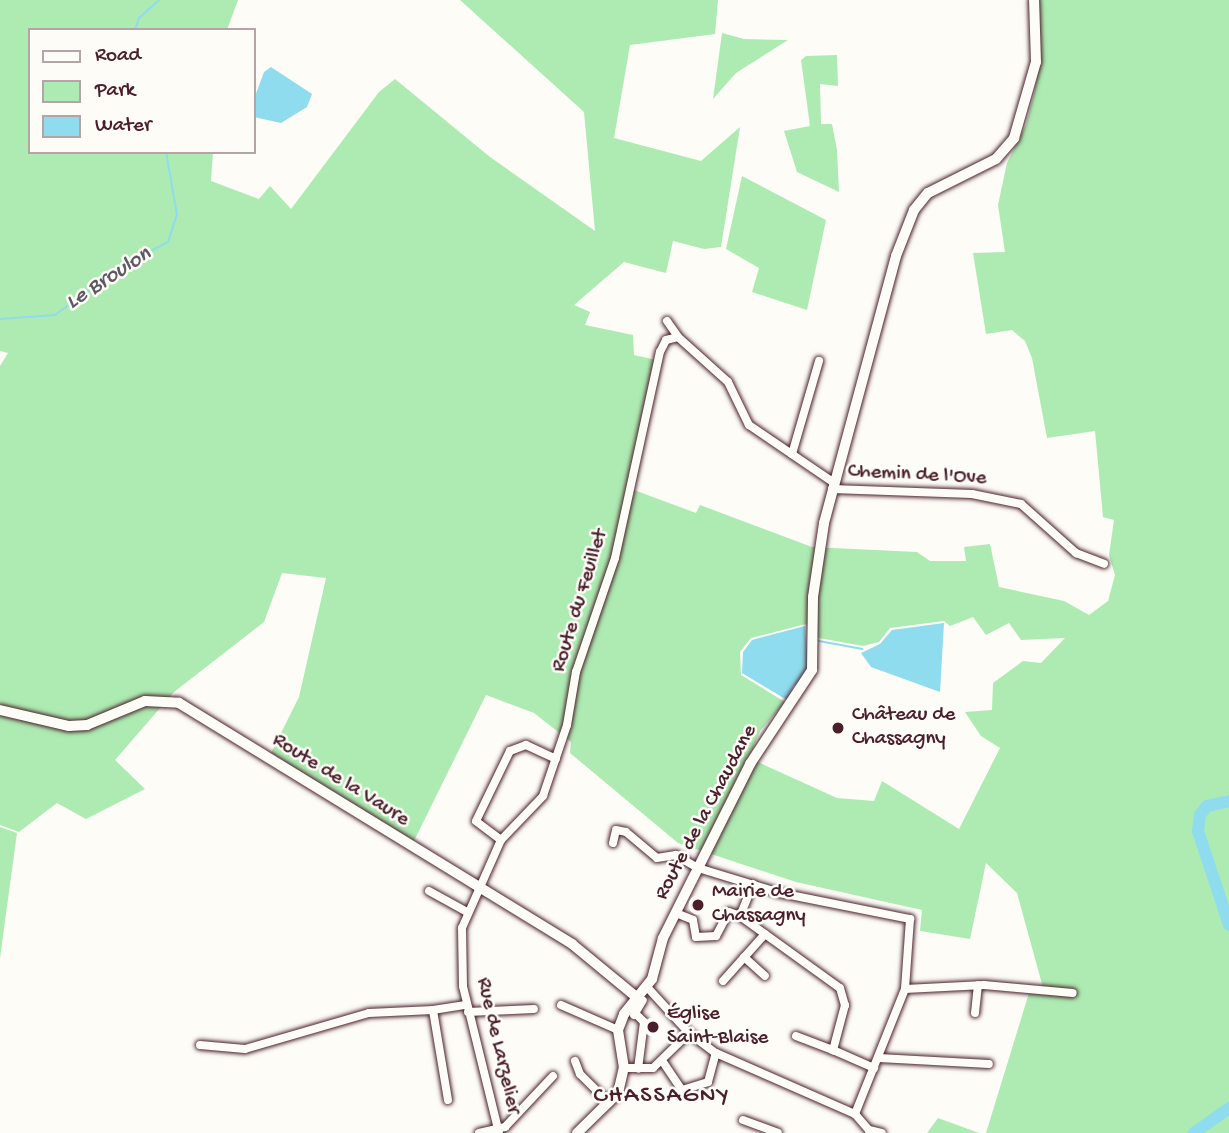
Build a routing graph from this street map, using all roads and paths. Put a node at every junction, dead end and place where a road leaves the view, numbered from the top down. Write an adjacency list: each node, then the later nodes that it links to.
1 (1034, 0): 6 (street, Route de la Chaudane)
2 (678, 337): 3 (street); 3 (street); 5 (street)
3 (663, 345): 9 (street, Route du Feuillet)
4 (819, 361): 5 (street)
5 (792, 454): 6 (street)
6 (833, 485): 7 (street, Chemin de l'Ove); 12 (street, Route de la Chaudane)
7 (1104, 564)
8 (0, 710): 14 (street, Route de la Vaure)
9 (556, 759): 10 (street, Route du Feuillet); 10 (street)
10 (501, 840): 14 (street, Rue de Larzelier)
11 (613, 843): 12 (street)
12 (698, 869): 13 (street); 17 (street, Route de la Chaudane)
13 (754, 884): 18 (street); 25 (street)
14 (480, 886): 16 (street, Rue de Larzelier); 27 (street, Route de la Vaure)
15 (429, 891): 16 (street)
16 (467, 912): 29 (street, Rue de Larzelier)
17 (676, 913): 18 (street); 24 (street, Route de la Chaudane)
18 (740, 916): 19 (street)
19 (765, 934): 20 (street); 39 (street)
20 (744, 957): 21 (street); 22 (street)
21 (765, 976)
22 (723, 981)
23 (978, 985): 25 (street); 26 (street); 32 (street)
24 (646, 987): 27 (street, Route de la Chaudane); 36 (street)
25 (905, 989): 41 (street)
26 (1073, 993)
27 (639, 998): 33 (street, Route de la Chaudane); 34 (street)
28 (561, 1005): 35 (street)
29 (467, 1009): 30 (street); 31 (street); 53 (street, Rue de Larzelier)
30 (534, 1009)
31 (433, 1010): 38 (street); 49 (street)
32 (975, 1013)
33 (624, 1014): 34 (street); 35 (street, Route de la Chaudane)
34 (637, 1015): 47 (street)
35 (618, 1030): 45 (street)
36 (689, 1033): 40 (street); 43 (street)
37 (796, 1036): 39 (street)
38 (200, 1045)
39 (833, 1050): 46 (street)
40 (716, 1053): 43 (street); 51 (street)
41 (878, 1058): 44 (street); 46 (street)
42 (575, 1061): 50 (street)
43 (663, 1062): 47 (street)
44 (989, 1064)
45 (625, 1068): 47 (street); 50 (street)
46 (874, 1068): 51 (street)
47 (638, 1069)
48 (553, 1076): 53 (street)
49 (448, 1100)
50 (609, 1103): 56 (street)
51 (855, 1114): 54 (street)
52 (743, 1120): 57 (street)
53 (499, 1131): 55 (street)
54 (869, 1132): 58 (street)
55 (479, 1133)
56 (577, 1133)
57 (778, 1133)
58 (882, 1133)

